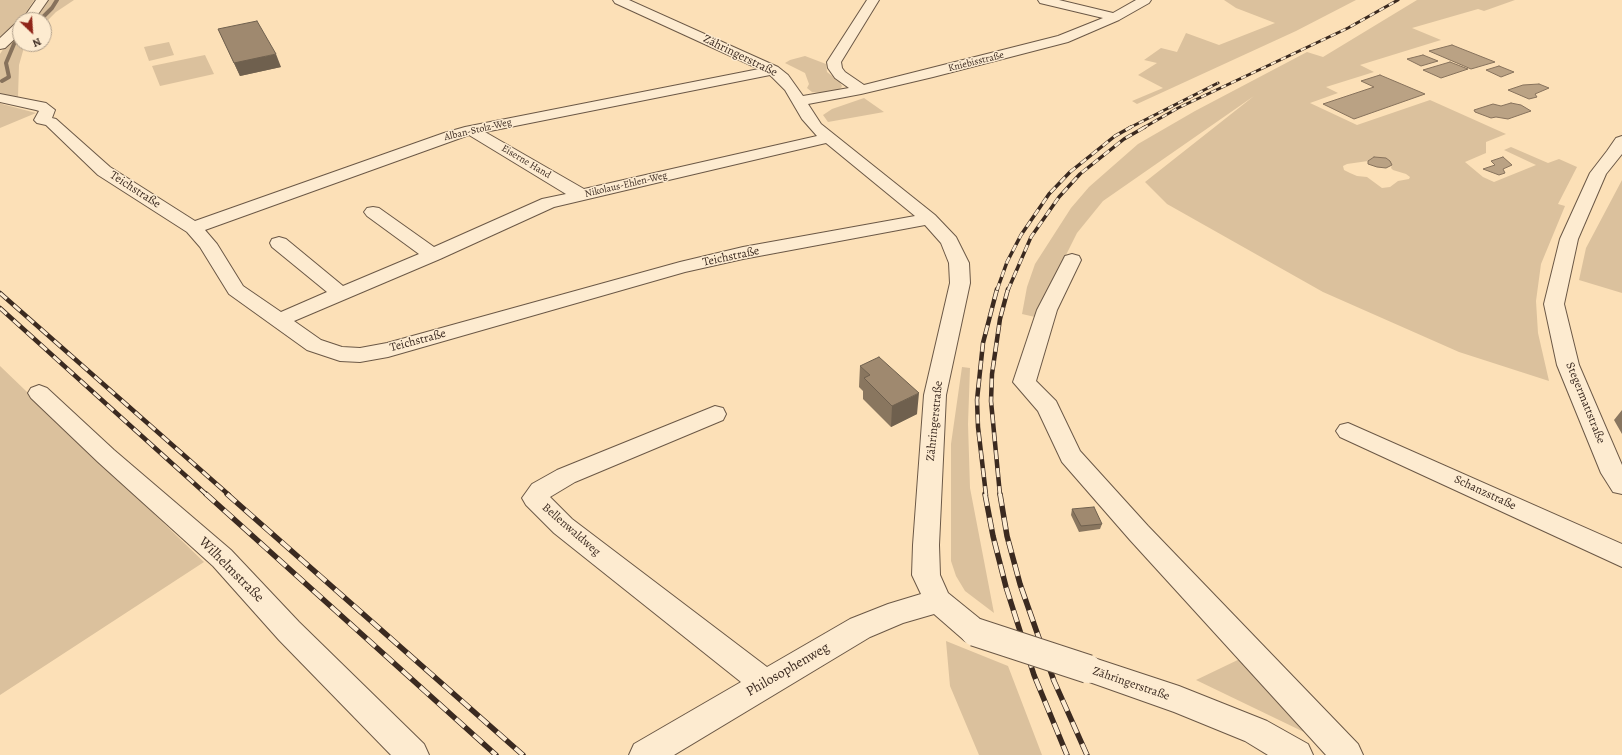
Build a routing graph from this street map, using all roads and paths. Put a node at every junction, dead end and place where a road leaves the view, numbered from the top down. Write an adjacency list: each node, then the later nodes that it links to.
1 (42, 0): 6 (street)
2 (619, 0): 10 (street, Zähringerstraße)
3 (873, 0): 11 (street)
4 (1044, 0): 7 (street)
5 (1145, 0): 7 (street, Kniebisstraße)
6 (34, 12)
7 (1115, 17): 11 (street, Kniebisstraße)
8 (12, 35): 9 (street)
9 (0, 46)
10 (773, 70): 13 (street, Zähringerstraße); 14 (street, Alban-Stolz-Weg)
11 (861, 90): 13 (street, Kniebisstraße)
12 (0, 98): 20 (street, Teichstraße)
13 (800, 101): 15 (street, Zähringerstraße)
14 (471, 130): 17 (street, Eiserne Hand); 20 (street, Alban-Stolz-Weg)
15 (828, 138): 17 (street, Nikolaus-Ehlen-Weg); 19 (street, Zähringerstraße)
16 (1622, 141): 29 (street, Stegermattstraße)
17 (582, 195): 22 (street, Nikolaus-Ehlen-Weg)
18 (373, 212): 22 (street)
19 (929, 218): 25 (street, Teichstraße); 31 (street, Zähringerstraße)
20 (193, 228): 25 (street, Teichstraße)
21 (279, 244): 24 (street)
22 (433, 255): 24 (street, Nikolaus-Ehlen-Weg)
23 (1072, 260): 36 (street)
24 (341, 294): 25 (street, Nikolaus-Ehlen-Weg)
25 (279, 320)
26 (39, 394): 33 (street, Wilhelmstraße)
27 (715, 414): 32 (street, Bellenwaldweg)
28 (1348, 431): 30 (street, Schanzstraße)
29 (1622, 486)
30 (1622, 556)
31 (938, 601): 32 (street, Philosophenweg); 35 (street, Zähringerstraße, bridge)
32 (766, 684): 34 (street, Philosophenweg)
33 (413, 755)
34 (646, 755)
35 (1297, 755)
36 (1347, 755)

